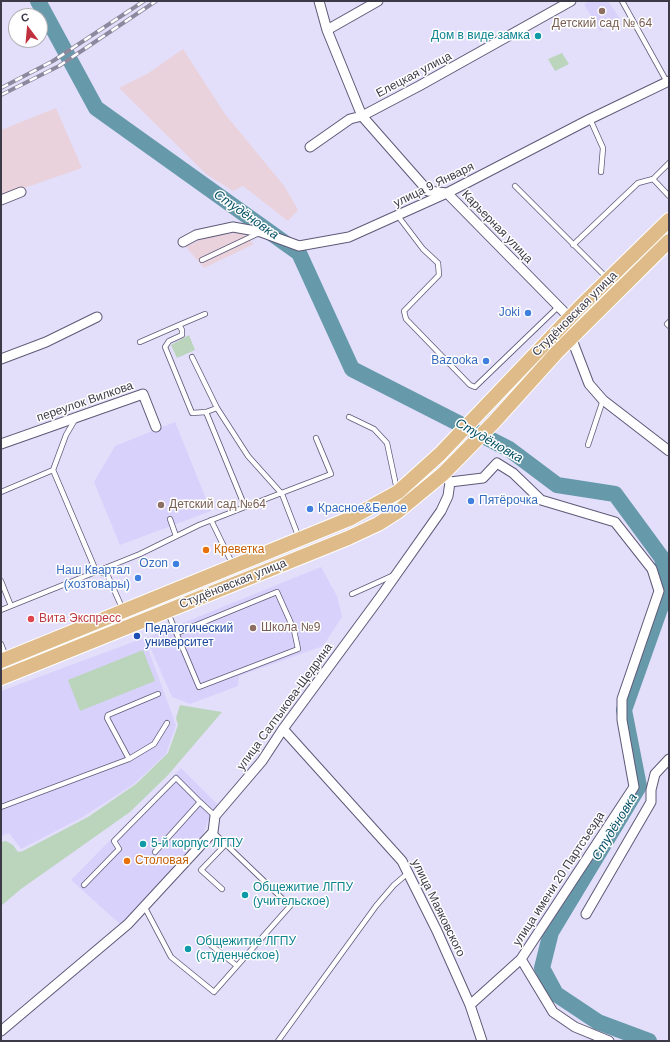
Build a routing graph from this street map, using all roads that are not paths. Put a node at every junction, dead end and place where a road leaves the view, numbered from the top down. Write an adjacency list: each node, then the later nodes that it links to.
1 (319, 1): 5 (street, Карьерная улица)
2 (378, 1): 5 (street)
3 (571, 1): 7 (street, Елецкая улица)
4 (622, 1): 6 (lane)
5 (327, 30): 7 (street, Карьерная улица)
6 (668, 82): 8 (street, улица 9 Января)
7 (362, 116): 9 (street, Елецкая улица); 15 (street, Карьерная улица)
8 (590, 119): 11 (lane); 15 (street, улица 9 Января)
9 (310, 147)
10 (669, 163): 12 (lane)
11 (601, 172)
12 (653, 179): 16 (lane); 23 (lane)
13 (515, 186): 23 (lane)
14 (21, 192): 17 (street)
15 (447, 193): 18 (street, улица 9 Января); 26 (street, Карьерная улица)
16 (669, 196)
17 (1, 200)
18 (398, 216): 20 (street, улица 9 Января); 26 (lane)
19 (669, 220): 25 (main road, Студёновская улица)
20 (261, 232): 22 (street, улица 9 Января); 24 (lane)
21 (669, 241): 31 (main road, Студёновская улица)
22 (183, 242)
23 (573, 245): 25 (lane)
24 (202, 260)
25 (608, 280): 27 (main road, Студёновская улица)
26 (558, 307): 30 (street, Карьерная улица)
27 (579, 308): 30 (main road, Студёновская улица); 31 (main road)
28 (205, 314): 33 (lane)
29 (97, 317): 40 (street)
30 (569, 319): 35 (street, Карьерная улица); 37 (main road, Студёновская улица)
31 (590, 319): 35 (main road, Студёновская улица)
32 (669, 322): 34 (lane)
33 (179, 325): 36 (lane); 43 (lane)
34 (669, 326)
35 (573, 336): 38 (main road, Студёновская улица); 41 (street, Карьерная улица)
36 (140, 342)
37 (545, 343): 38 (main road); 54 (main road, Студёновская улица)
38 (557, 352): 52 (main road, Студёновская улица)
39 (192, 357): 42 (lane)
40 (1, 359)
41 (603, 400): 49 (lane); 50 (street, Карьерная улица)
42 (217, 408): 43 (lane); 55 (lane)
43 (206, 412): 56 (lane)
44 (77, 417): 46 (street, переулок Вилкова); 48 (street, переулок Вилкова); 51 (lane)
45 (349, 417): 54 (lane)
46 (156, 427)
47 (316, 438): 55 (lane)
48 (1, 444)
49 (588, 445)
50 (669, 451)
51 (53, 470): 53 (lane); 62 (lane)
52 (448, 473): 63 (street, улица Салтыкова-Щедрина); 69 (main road, Студёновская улица); 91 (street, улица имени 20 Партсъезда)
53 (1, 492)
54 (398, 492): 60 (main road, Студёновская улица)
55 (282, 494): 56 (lane); 60 (lane)
56 (245, 507): 58 (lane)
57 (170, 519): 59 (lane)
58 (211, 520): 59 (lane); 61 (lane)
59 (176, 536): 62 (lane)
60 (300, 540): 61 (main road, Студёновская улица)
61 (234, 566): 68 (main road, Студёновская улица)
62 (96, 571): 66 (lane); 68 (lane)
63 (398, 573): 65 (lane); 76 (street, улица Салтыкова-Щедрина)
64 (1, 582): 66 (lane)
65 (352, 594)
66 (11, 606): 67 (lane)
67 (1, 610)
68 (124, 611): 72 (main road, Студёновская улица)
69 (167, 611): 70 (lane); 73 (main road, Студёновская улица)
70 (177, 633): 70 (lane)
71 (1, 644): 72 (lane)
72 (4, 660)
73 (1, 678)
74 (158, 694): 77 (lane)
75 (168, 723): 77 (lane)
76 (283, 729): 81 (street, улица Салтыкова-Щедрина); 85 (street, улица Маяковского)
77 (129, 759): 80 (lane)
78 (669, 759): 89 (street)
79 (200, 802): 81 (lane); 84 (lane); 86 (lane)
80 (1, 807)
81 (215, 816): 82 (street)
82 (213, 832): 83 (lane); 88 (street)
83 (225, 845): 87 (lane); 92 (lane)
84 (155, 852)
85 (408, 873): 93 (street, улица Маяковского); 95 (lane)
86 (84, 885)
87 (222, 889)
88 (144, 906): 92 (lane); 94 (street)
89 (586, 914)
90 (206, 941): 92 (lane)
91 (521, 959): 93 (street); 97 (street, улица имени 20 Партсъезда)
92 (237, 966)
93 (470, 1005): 96 (street, улица Маяковского)
94 (1, 1030)
95 (278, 1041)
96 (482, 1041)
97 (609, 1041)

